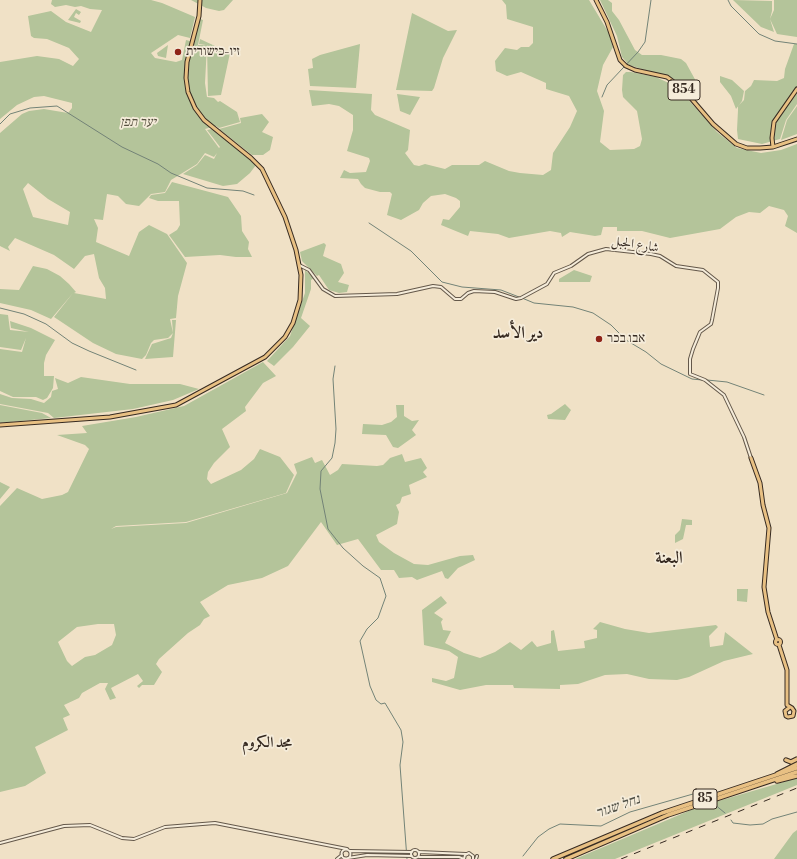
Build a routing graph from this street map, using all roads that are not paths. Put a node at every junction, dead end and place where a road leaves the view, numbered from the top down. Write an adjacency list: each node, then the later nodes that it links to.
1 (200, 0): 6 (main road)
2 (596, 0): 5 (main road, 854)
3 (797, 89): 5 (main road)
4 (797, 139): 5 (main road, 854)
5 (773, 147)
6 (299, 265): 7 (main road); 8 (street, شارع الجبل)
7 (0, 425)
8 (751, 458): 9 (main road)
9 (787, 681): 11 (main road); 12 (main road)
10 (797, 707): 11 (main road)
11 (790, 708): 12 (main road); 13 (main road)
12 (785, 710): 13 (main road)
13 (796, 712)
14 (797, 759): 15 (highway)
15 (786, 760)
16 (797, 764): 20 (highway)
17 (797, 768): 20 (highway, 85)
18 (797, 772): 21 (highway, 85)
19 (797, 776): 21 (highway)
20 (761, 781): 36 (highway, 85)
21 (770, 782): 37 (highway, 85)
22 (0, 843): 23 (street)
23 (336, 847): 24 (street); 27 (street)
24 (349, 850): 25 (street); 27 (street); 32 (street)
25 (412, 852): 26 (street); 29 (street)
26 (419, 852): 28 (street); 31 (street)
27 (342, 854): 32 (street); 33 (street)
28 (466, 854): 34 (street); 35 (street)
29 (412, 856): 31 (street); 32 (street)
30 (477, 856): 35 (street)
31 (419, 857): 34 (street)
32 (346, 858)
33 (337, 859)
34 (464, 859)
35 (474, 859)
36 (553, 859)
37 (566, 859)

